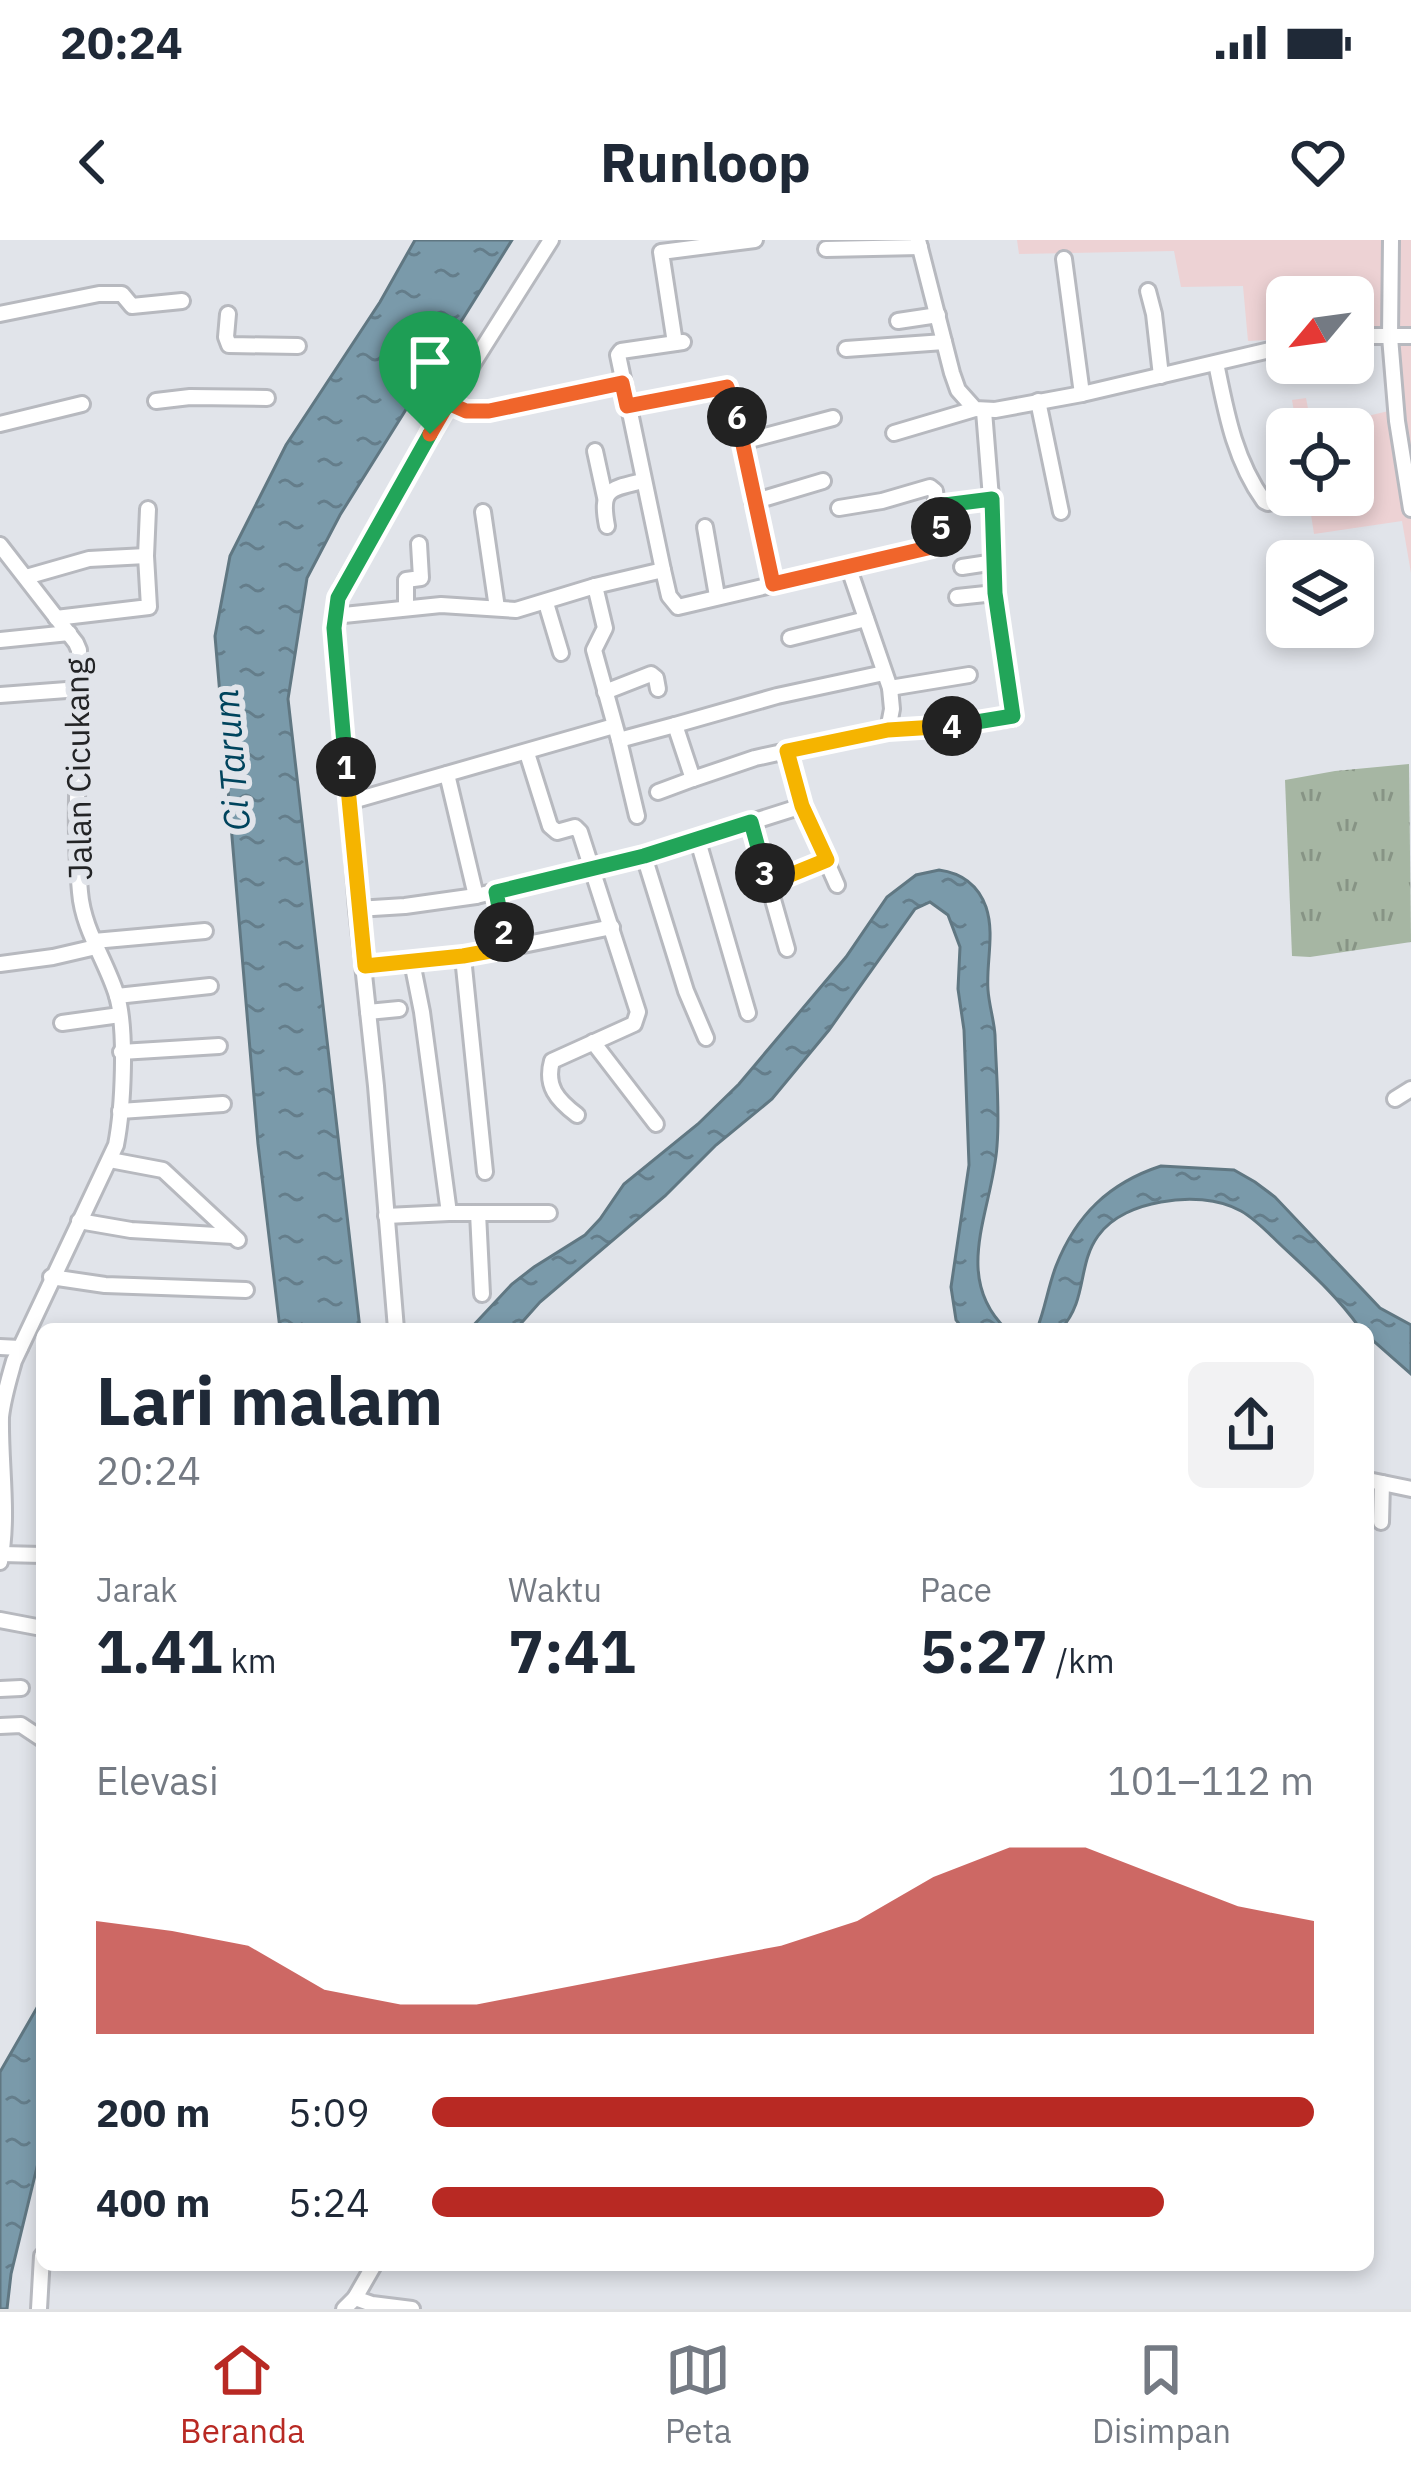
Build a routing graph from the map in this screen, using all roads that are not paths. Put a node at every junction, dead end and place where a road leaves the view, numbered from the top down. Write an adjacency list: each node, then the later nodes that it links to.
1 (551, 240): 28 (street)
2 (755, 240): 5 (street)
3 (1391, 240): 16 (street)
4 (919, 243): 6 (street); 12 (street)
5 (656, 246): 23 (street)
6 (826, 250)
7 (1064, 259): 24 (street)
8 (1148, 292): 22 (street)
9 (182, 301): 10 (street)
10 (0, 314)
11 (228, 314): 18 (street)
12 (938, 315): 13 (street); 17 (street)
13 (898, 321)
14 (1411, 336): 16 (street)
15 (1374, 337): 16 (street)
16 (1390, 337): 46 (street)
17 (944, 342): 19 (street); 31 (street)
18 (298, 346)
19 (846, 349)
20 (1266, 351): 21 (street)
21 (1216, 363): 22 (street); 41 (street)
22 (1161, 376): 24 (street)
23 (624, 393): 28 (street); 30 (street); 35 (street); 37 (street)
24 (1082, 394): 27 (street)
25 (267, 398): 26 (street)
26 (156, 400)
27 (1038, 401): 31 (street); 48 (street)
28 (448, 403): 67 (street)
29 (82, 404): 33 (street)
30 (564, 404)
31 (979, 410): 34 (street); 40 (street)
32 (833, 418): 35 (street)
33 (0, 424)
34 (894, 433)
35 (742, 442): 42 (street)
36 (595, 451): 39 (street)
37 (643, 481): 39 (street); 57 (street)
38 (823, 481): 42 (street)
39 (605, 497): 49 (street)
40 (992, 499): 43 (street); 54 (street)
41 (1266, 501)
42 (753, 502): 59 (street)
43 (937, 506): 44 (street); 55 (street)
44 (839, 508)
45 (148, 509): 53 (street)
46 (1411, 509)
47 (483, 512): 66 (street)
48 (1061, 512)
49 (607, 526)
50 (705, 527): 62 (street)
51 (419, 544): 65 (street)
52 (1, 548): 58 (street, Jalan Cicukang)
53 (146, 556): 58 (street); 68 (street)
54 (995, 562): 56 (street); 61 (street)
55 (848, 566): 59 (street); 69 (street)
56 (962, 568)
57 (663, 570): 60 (street); 62 (street)
58 (26, 577): 68 (street, Jalan Cicukang)
59 (773, 584): 62 (street)
60 (595, 586): 64 (street); 78 (street)
61 (995, 593): 63 (street); 81 (street)
62 (718, 596)
63 (957, 597)
64 (546, 603): 66 (street); 73 (street)
65 (406, 608): 66 (street); 67 (street)
66 (497, 608)
67 (334, 616): 88 (street)
68 (56, 618): 70 (street, Jalan Cicukang)
69 (866, 619): 71 (street); 75 (street)
70 (69, 633): 72 (street); 76 (street, Jalan Cicukang)
71 (790, 638)
72 (0, 640)
73 (561, 653)
74 (969, 675): 75 (street)
75 (887, 681): 80 (street); 81 (street)
76 (80, 689): 79 (street); 103 (street, Jalan Cicukang)
77 (658, 689): 78 (street)
78 (605, 692): 82 (street)
79 (0, 695)
80 (675, 725): 82 (street); 86 (street)
81 (888, 730): 83 (street)
82 (617, 733): 84 (street); 90 (street)
83 (787, 751): 86 (street); 89 (street)
84 (527, 753): 85 (street); 95 (street)
85 (447, 774): 88 (street); 99 (street)
86 (693, 779): 87 (street)
87 (658, 792)
88 (349, 802): 100 (street)
89 (802, 806): 91 (street); 94 (street)
90 (638, 816)
91 (751, 822): 92 (street); 96 (street)
92 (698, 841): 93 (street); 114 (street)
93 (644, 856): 95 (street); 117 (street)
94 (827, 860): 96 (street); 97 (street)
95 (594, 868): 98 (street); 101 (street)
96 (768, 884): 105 (street)
97 (837, 885)
98 (496, 892): 99 (street); 104 (street)
99 (476, 896): 100 (street)
100 (358, 909): 109 (street)
101 (612, 927): 104 (street); 118 (street)
102 (205, 932): 103 (street)
103 (95, 944): 108 (street); 111 (street, Jalan Cicukang)
104 (507, 948): 106 (street)
105 (787, 949)
106 (463, 956): 107 (street); 121 (street)
107 (412, 962): 109 (street); 133 (street)
108 (0, 964)
109 (365, 966): 113 (street)
110 (210, 986): 111 (street)
111 (117, 996): 115 (street, Jalan Cicukang)
112 (399, 1009): 113 (street)
113 (368, 1012): 134 (street)
114 (748, 1013)
115 (120, 1015): 116 (street); 120 (street, Jalan Cicukang)
116 (62, 1023)
117 (706, 1038)
118 (593, 1042): 127 (street); 128 (street)
119 (219, 1046): 120 (street)
120 (121, 1052): 126 (street, Jalan Cicukang)
121 (475, 1070): 122 (street); 130 (street)
122 (457, 1071)
123 (1411, 1089): 124 (street)
124 (1395, 1100)
125 (223, 1104): 126 (street)
126 (119, 1111): 129 (street, Jalan Cicukang)
127 (577, 1115)
128 (656, 1124)
129 (110, 1160): 135 (street, Jalan Cicukang); 135 (street)
130 (485, 1172)
131 (478, 1213): 132 (street); 133 (street); 138 (street)
132 (549, 1213)
133 (449, 1214): 134 (street)
134 (386, 1216): 139 (street)
135 (79, 1220): 136 (street, Jalan Cicukang)
136 (51, 1277): 137 (street); 141 (street, Jalan Cicukang)
137 (246, 1290)
138 (482, 1294)
139 (395, 1323)
140 (0, 1347): 141 (street)
141 (20, 1348): 142 (street, Jalan Cicukang)
142 (1, 1418): 147 (street, Jalan Cicukang)
143 (1375, 1482): 144 (street); 145 (street)
144 (1411, 1489)
145 (1381, 1522)
146 (36, 1556): 147 (street)
147 (1, 1558)
148 (0, 1620): 149 (street)
149 (36, 1627)
150 (21, 1688): 151 (street)
151 (0, 1689)
152 (0, 1726): 153 (street)
153 (36, 1735)
154 (41, 2271): 157 (street)
155 (366, 2271): 156 (street)
156 (349, 2303): 158 (street)
157 (39, 2309)
158 (412, 2309)

